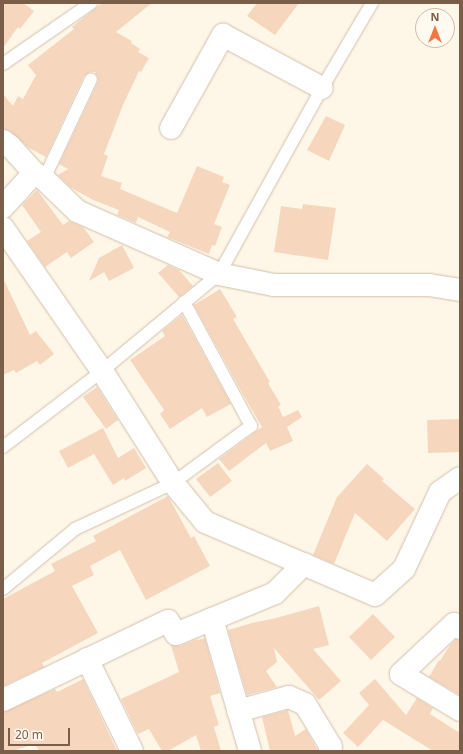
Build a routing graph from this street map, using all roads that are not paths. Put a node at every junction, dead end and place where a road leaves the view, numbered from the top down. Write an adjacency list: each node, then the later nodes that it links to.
1 (91, 3): 3 (lane)
2 (372, 3): 5 (lane)
3 (3, 64)
4 (91, 79): 8 (lane)
5 (322, 88): 6 (street); 11 (lane)
6 (171, 128)
7 (3, 141): 8 (street)
8 (39, 176): 9 (street); 11 (street)
9 (3, 207)
10 (3, 228): 14 (street)
11 (219, 274): 12 (street); 13 (lane)
12 (460, 290)
13 (184, 302): 14 (lane); 17 (lane)
14 (102, 371): 15 (lane); 17 (street)
15 (3, 447)
16 (460, 478): 18 (street)
17 (173, 483): 18 (street); 19 (lane)
18 (304, 564): 20 (street)
19 (3, 589)
20 (212, 619): 22 (street); 25 (street)
21 (460, 628): 24 (street)
22 (87, 659): 23 (street); 26 (street)
23 (3, 700)
24 (460, 710)
25 (238, 711): 27 (street); 28 (street)
26 (132, 751)
27 (250, 751)
28 (330, 751)

